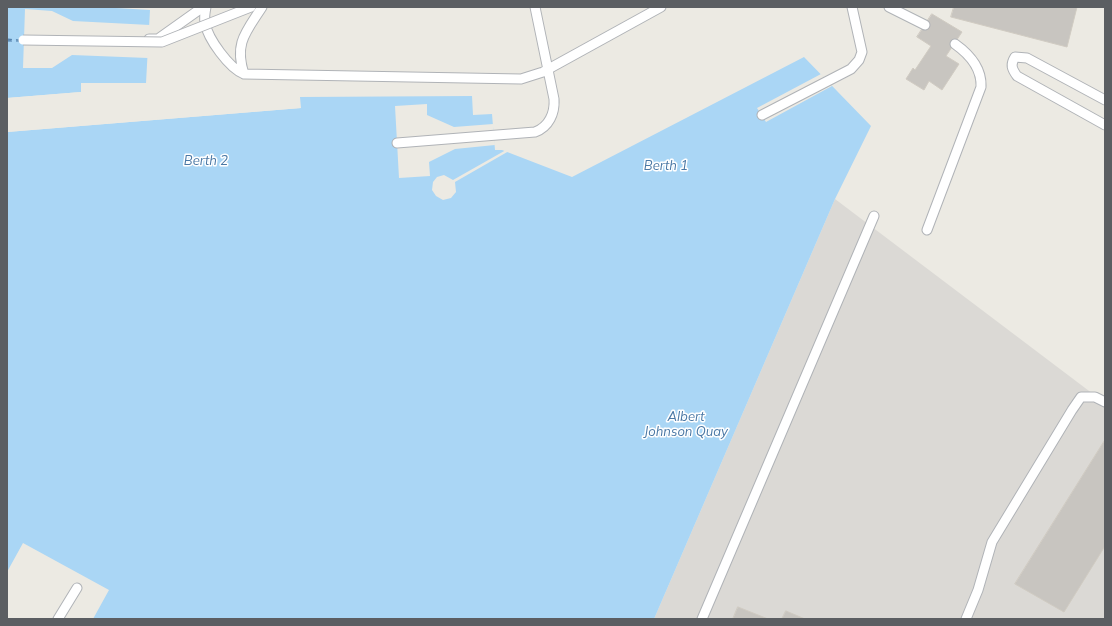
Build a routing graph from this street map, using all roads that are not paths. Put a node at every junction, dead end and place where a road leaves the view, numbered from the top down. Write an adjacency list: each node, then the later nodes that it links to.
1 (205, 7): 2 (lane, bridge); 11 (lane)
2 (251, 7)
3 (262, 7): 11 (lane)
4 (535, 7): 10 (lane)
5 (661, 7): 10 (lane)
6 (852, 7): 13 (lane)
7 (888, 7): 8 (lane)
8 (925, 26)
9 (955, 44): 17 (lane)
10 (549, 69): 11 (lane); 15 (lane)
11 (244, 74)
12 (1105, 100): 14 (lane)
13 (762, 115)
14 (1105, 125)
15 (397, 143)
16 (874, 216): 21 (lane)
17 (927, 230)
18 (1105, 402): 22 (lane)
19 (77, 588): 20 (lane)
20 (58, 619)
21 (702, 619)
22 (966, 619)

